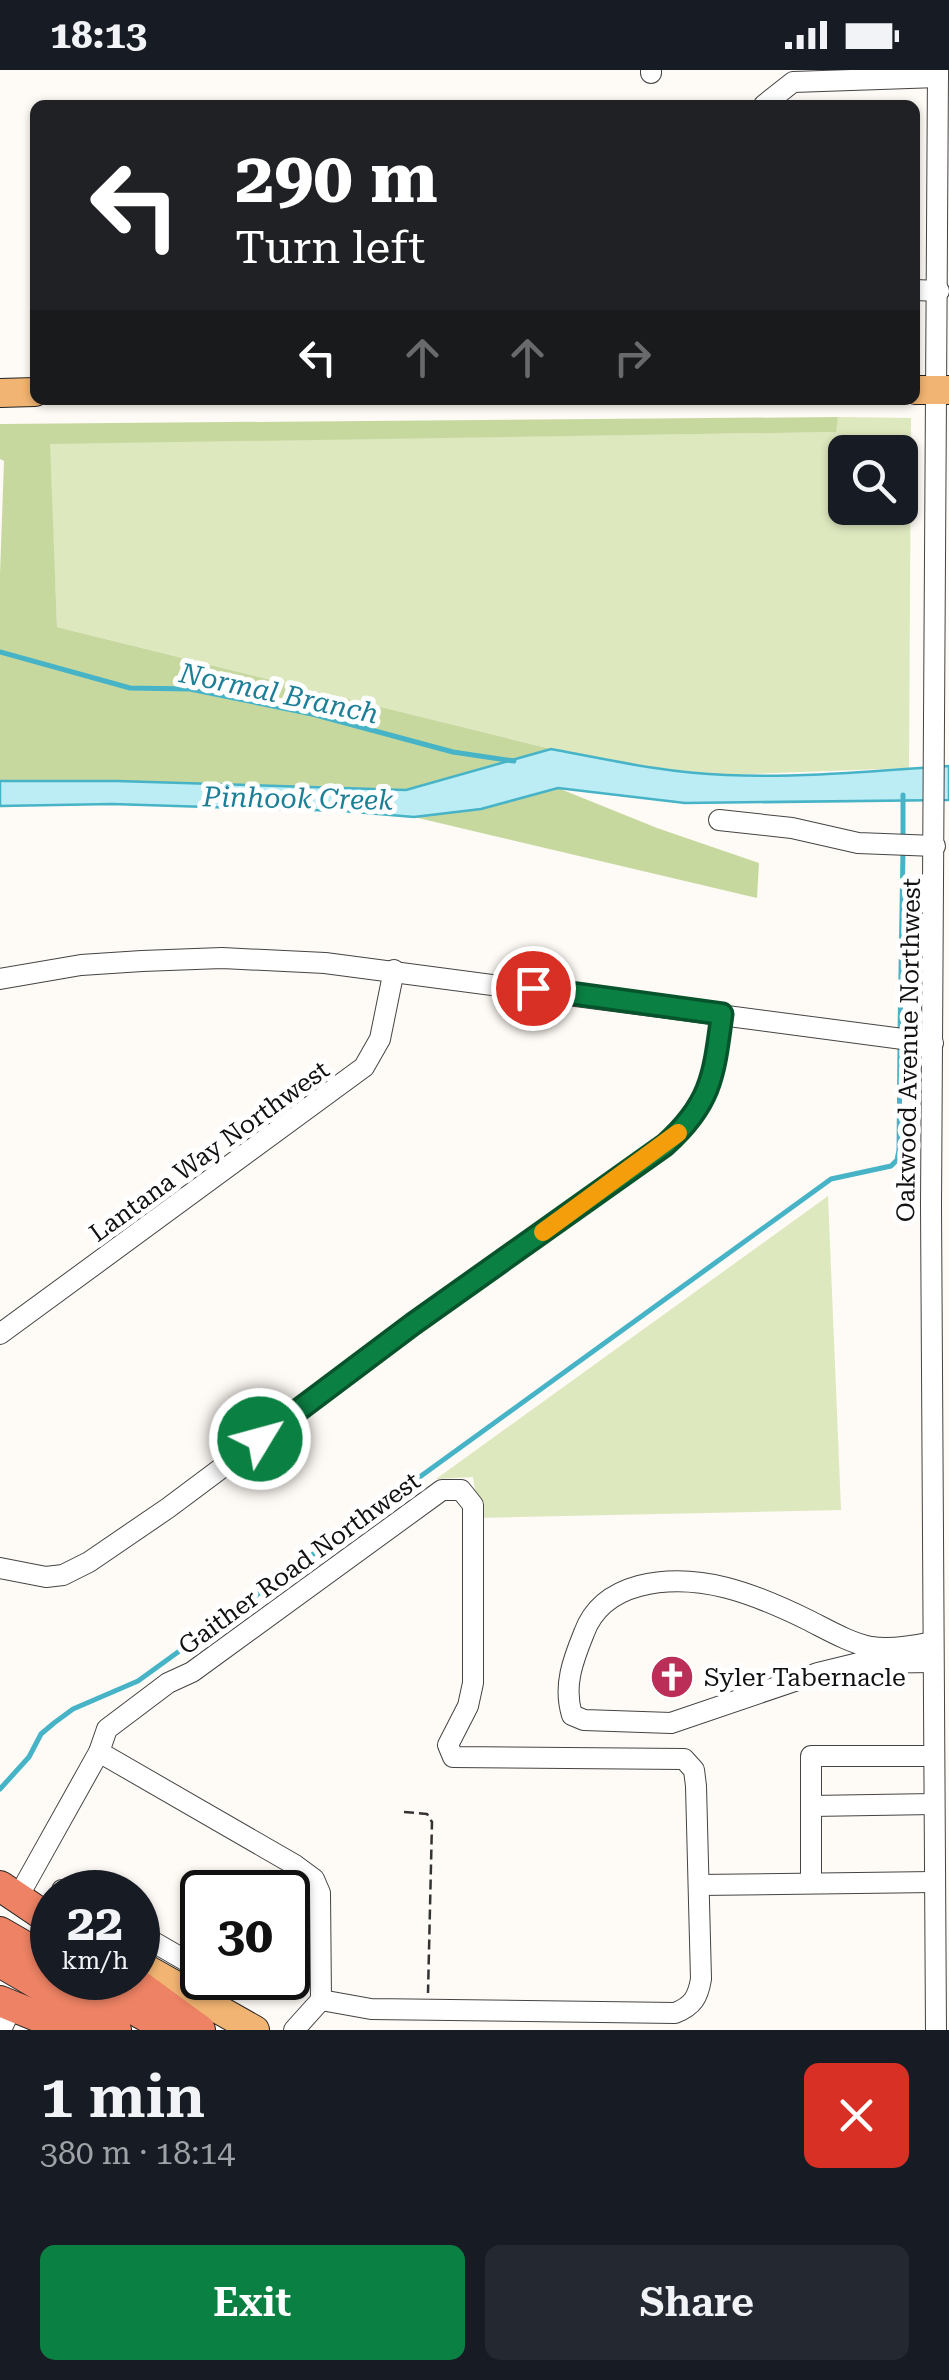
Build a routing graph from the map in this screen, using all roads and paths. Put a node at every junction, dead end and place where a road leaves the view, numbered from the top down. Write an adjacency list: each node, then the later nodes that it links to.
1 (938, 74): 2 (street); 3 (street, Oakwood Avenue Northwest)
2 (770, 100)
3 (944, 178): 5 (street, Oakwood Avenue Northwest)
4 (920, 291): 5 (street)
5 (939, 297): 6 (street); 8 (street, Oakwood Avenue Northwest)
6 (920, 302)
7 (920, 343): 8 (street)
8 (939, 343): 9 (street, Oakwood Avenue Northwest)
9 (934, 390): 12 (street, Oakwood Avenue Northwest)
10 (30, 392): 11 (main road)
11 (0, 393)
12 (943, 574): 13 (street, Oakwood Avenue Northwest)
13 (943, 741): 15 (street, Oakwood Avenue Northwest)
14 (719, 820): 15 (street)
15 (936, 846): 16 (street, Oakwood Avenue Northwest)
16 (942, 895): 19 (street, Oakwood Avenue Northwest)
17 (394, 970): 18 (street); 20 (street); 26 (street, Lantana Way Northwest)
18 (0, 979)
19 (941, 1001): 21 (street, Oakwood Avenue Northwest)
20 (722, 1014): 21 (street); 30 (street)
21 (933, 1043): 22 (street, Oakwood Avenue Northwest)
22 (941, 1125): 23 (street, Oakwood Avenue Northwest)
23 (940, 1174): 24 (street, Oakwood Avenue Northwest)
24 (940, 1206): 25 (street, Oakwood Avenue Northwest)
25 (932, 1304): 27 (street); 28 (street, Oakwood Avenue Northwest)
26 (3, 1327)
27 (949, 1366)
28 (941, 1411): 31 (street, Oakwood Avenue Northwest)
29 (949, 1484): 31 (street)
30 (0, 1568)
31 (932, 1575): 32 (street, Oakwood Avenue Northwest)
32 (941, 1614): 33 (street, Oakwood Avenue Northwest)
33 (932, 1652): 33 (street); 35 (street, Oakwood Avenue Northwest)
34 (99, 1752): 39 (street, Gaither Road Northwest); 42 (street, Gaither Road Northwest); 49 (street)
35 (934, 1756): 36 (street); 38 (street, Oakwood Avenue Northwest)
36 (811, 1806): 38 (street); 41 (street)
37 (404, 1812): 50 (path)
38 (939, 1818): 40 (street, Oakwood Avenue Northwest)
39 (52, 1870)
40 (934, 1882): 41 (street); 58 (street, Oakwood Avenue Northwest)
41 (811, 1883): 42 (street)
42 (698, 1886): 50 (street, Gaither Road Northwest)
43 (0, 1932): 44 (highway)
44 (30, 1949)
45 (0, 1962): 53 (highway)
46 (118, 2000): 54 (highway)
47 (159, 2000): 55 (highway)
48 (224, 2000): 56 (main road)
49 (321, 2000): 50 (street, Gaither Road Northwest); 57 (street)
50 (427, 2010)
51 (21, 2020): 52 (highway)
52 (71, 2030)
53 (116, 2030)
54 (170, 2030)
55 (200, 2030)
56 (256, 2030)
57 (294, 2030)
58 (936, 2030)

